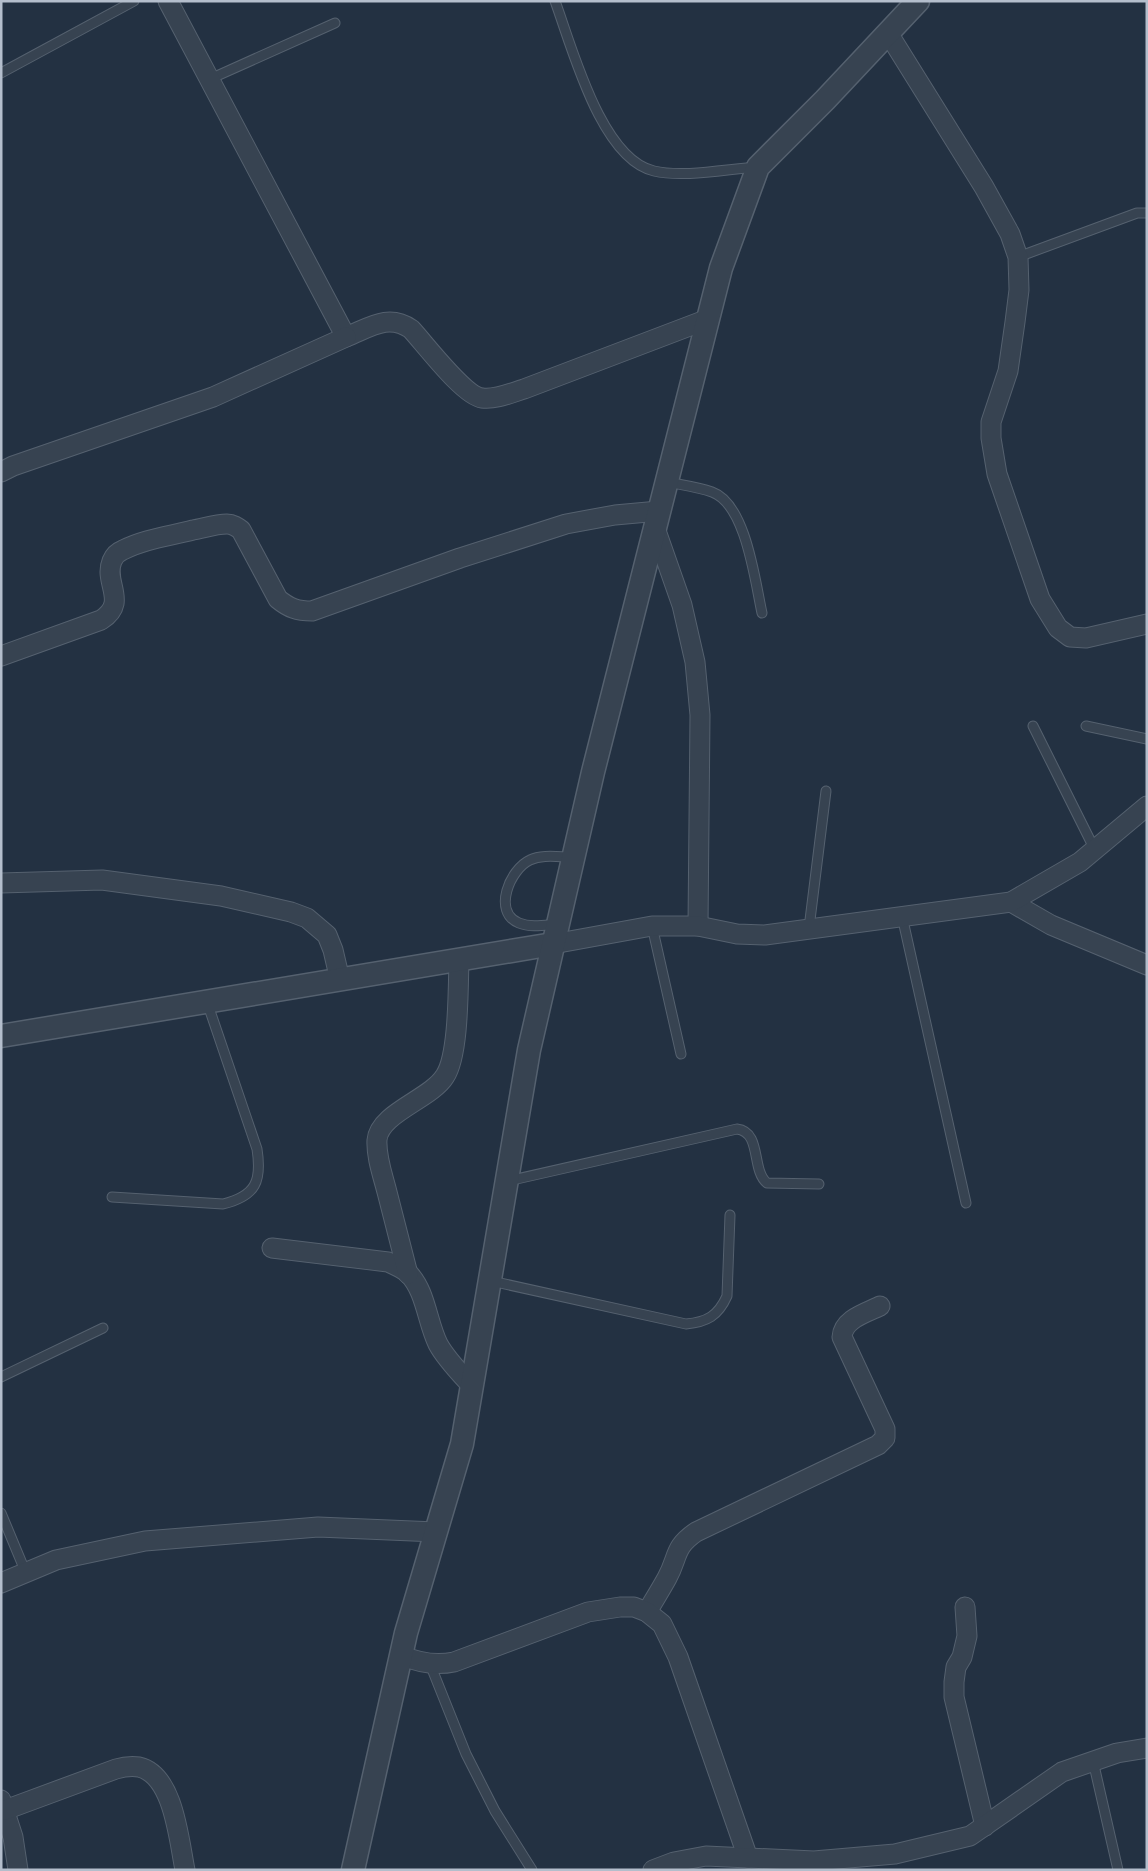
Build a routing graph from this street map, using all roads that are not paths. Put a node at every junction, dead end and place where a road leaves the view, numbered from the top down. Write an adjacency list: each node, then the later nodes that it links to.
1 (134, 1): 7 (lane)
2 (168, 1): 8 (street)
3 (555, 1): 9 (lane)
4 (918, 1): 6 (street)
5 (335, 22): 8 (lane)
6 (888, 33): 9 (street); 11 (street)
7 (1, 73)
8 (210, 79): 13 (street)
9 (758, 167): 12 (street)
10 (1147, 213): 11 (lane)
11 (1018, 257): 18 (street)
12 (708, 319): 13 (street); 15 (street)
13 (346, 337): 14 (street)
14 (1, 472)
15 (667, 482): 16 (street); 17 (lane)
16 (657, 519): 19 (street); 26 (street); 31 (street)
17 (762, 613)
18 (1147, 624)
19 (1, 656)
20 (1033, 726): 25 (lane)
21 (1086, 726): 22 (lane)
22 (1147, 739)
23 (826, 791): 32 (lane)
24 (1147, 806): 25 (street)
25 (1095, 850): 28 (street)
26 (573, 857): 33 (street); 33 (lane)
27 (1, 884): 36 (street)
28 (1011, 902): 29 (street); 35 (street)
29 (902, 916): 32 (street); 43 (lane)
30 (652, 926): 31 (street); 33 (street); 39 (lane)
31 (698, 926): 32 (street)
32 (809, 928)
33 (556, 934): 34 (street); 40 (street)
34 (459, 960): 36 (street); 46 (street)
35 (1147, 965)
36 (340, 980): 37 (street)
37 (207, 1002): 38 (street); 42 (lane)
38 (1, 1036)
39 (681, 1054)
40 (507, 1181): 41 (lane); 47 (street)
41 (819, 1184)
42 (112, 1197)
43 (966, 1204)
44 (730, 1215): 47 (lane)
45 (272, 1248): 46 (street)
46 (408, 1274): 51 (street)
47 (490, 1281): 51 (street)
48 (880, 1306): 57 (street)
49 (103, 1328): 50 (lane)
50 (1, 1376)
51 (472, 1386): 53 (street)
52 (1, 1513): 54 (lane)
53 (436, 1532): 54 (street); 58 (street)
54 (26, 1573): 55 (street)
55 (1, 1583)
56 (965, 1607): 63 (street)
57 (647, 1612): 59 (street); 64 (street)
58 (401, 1655): 59 (street); 68 (street)
59 (430, 1664): 69 (lane)
60 (1147, 1748): 61 (street)
61 (1092, 1761): 63 (street); 71 (lane)
62 (3, 1805): 66 (street); 67 (street)
63 (985, 1826): 65 (street)
64 (748, 1858): 65 (street); 70 (street)
65 (897, 1862)
66 (18, 1870)
67 (185, 1870)
68 (353, 1870)
69 (532, 1870)
70 (653, 1870)
71 (1118, 1870)

